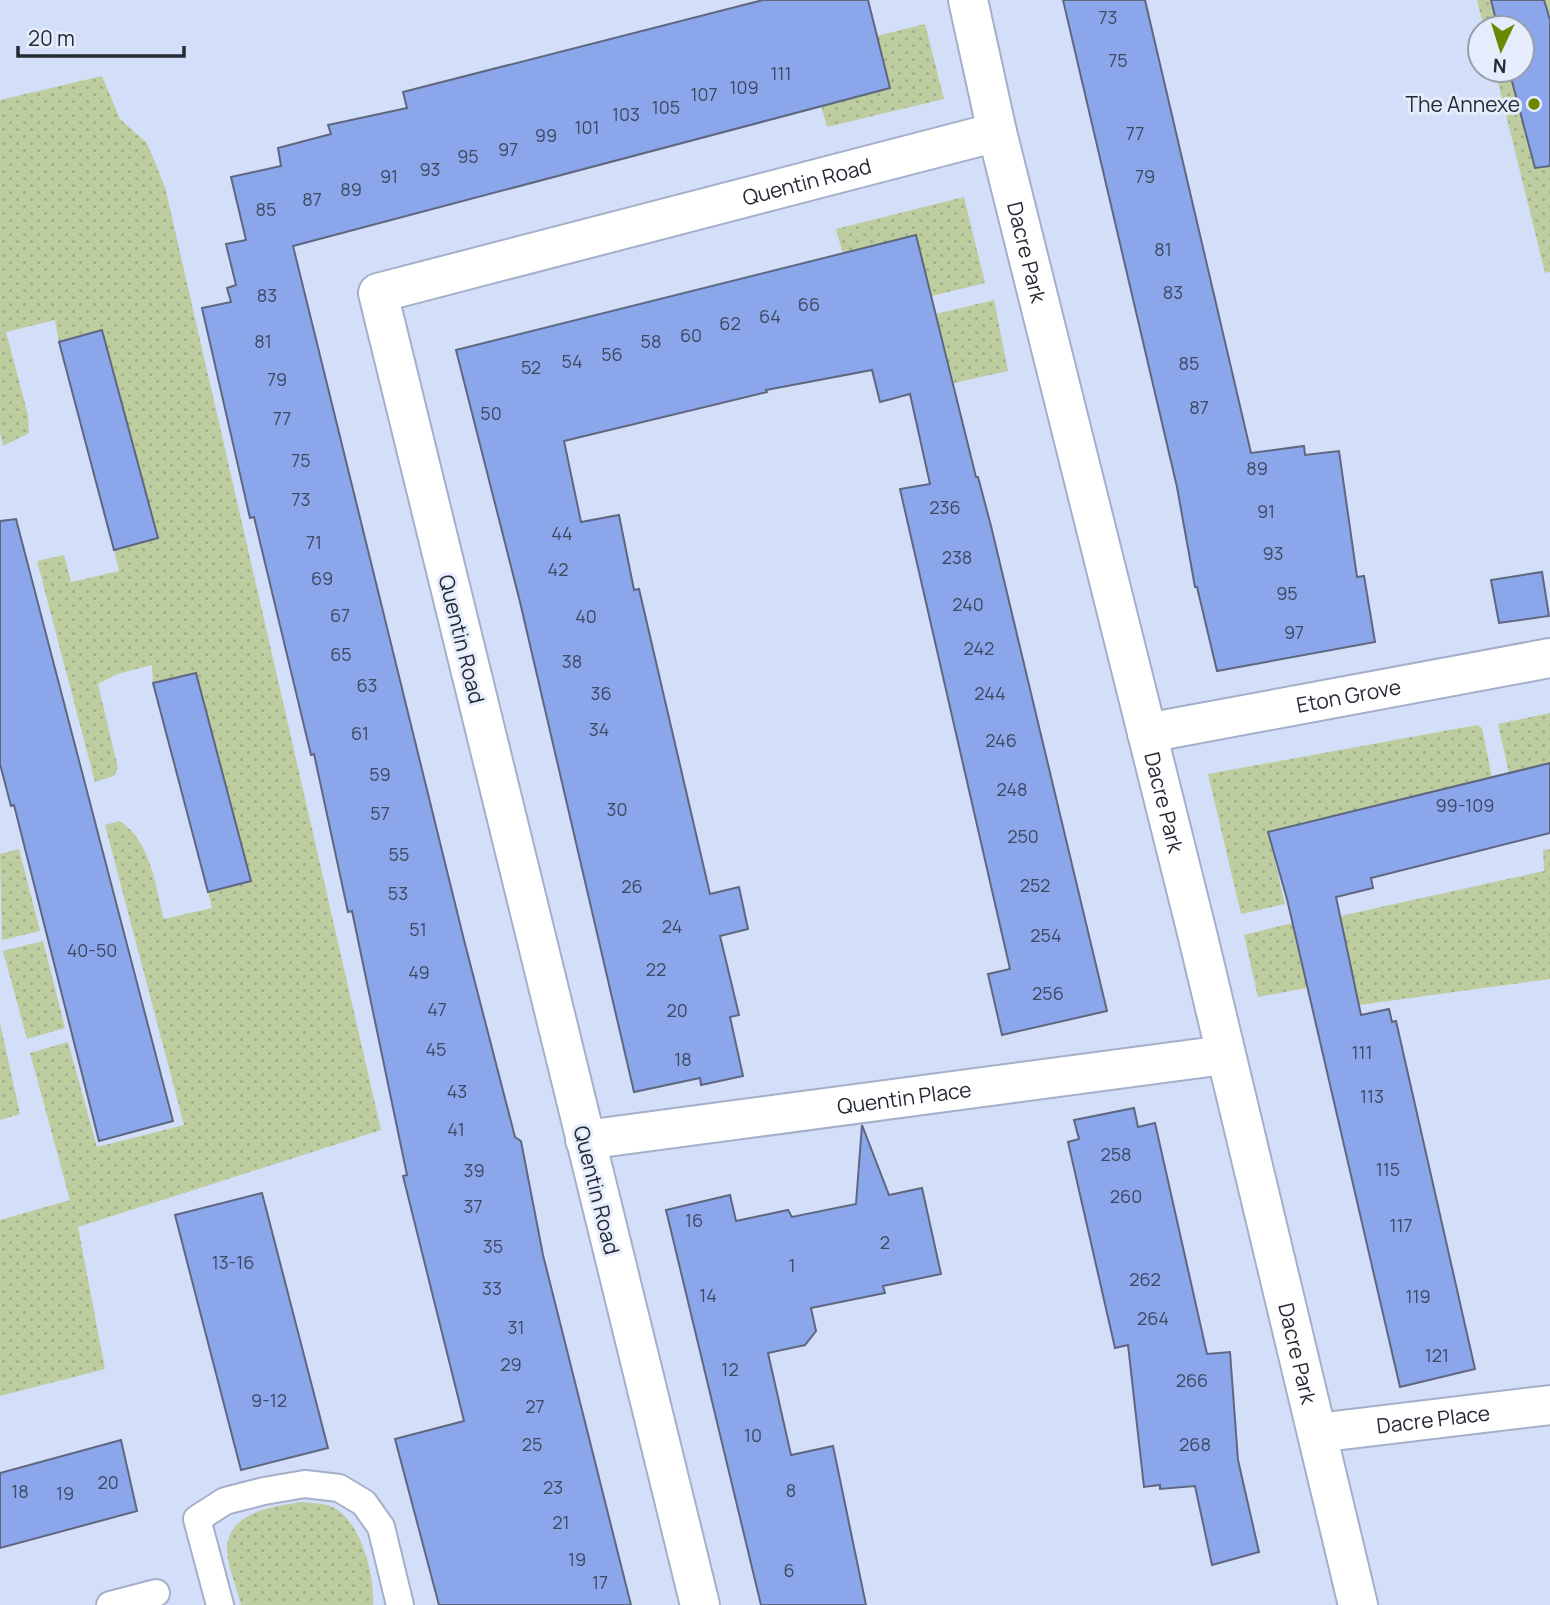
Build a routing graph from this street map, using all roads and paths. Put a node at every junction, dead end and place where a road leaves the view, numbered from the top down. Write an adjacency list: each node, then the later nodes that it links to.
1 (968, 0): 2 (street, Dacre Park)
2 (997, 132): 4 (street, Dacre Park); 6 (street, Quentin Road)
3 (1550, 658): 4 (street, Eton Grove)
4 (1147, 733): 5 (street, Dacre Park)
5 (1224, 1055): 6 (street, Quentin Place); 8 (street, Dacre Park)
6 (585, 1140): 13 (street, Quentin Road)
7 (1550, 1405): 8 (street, Dacre Place)
8 (1317, 1433): 14 (street, Dacre Park)
9 (156, 1593): 10 (lane)
10 (110, 1605)
11 (220, 1605): 12 (lane)
12 (400, 1605)
13 (700, 1605)
14 (1358, 1605)

